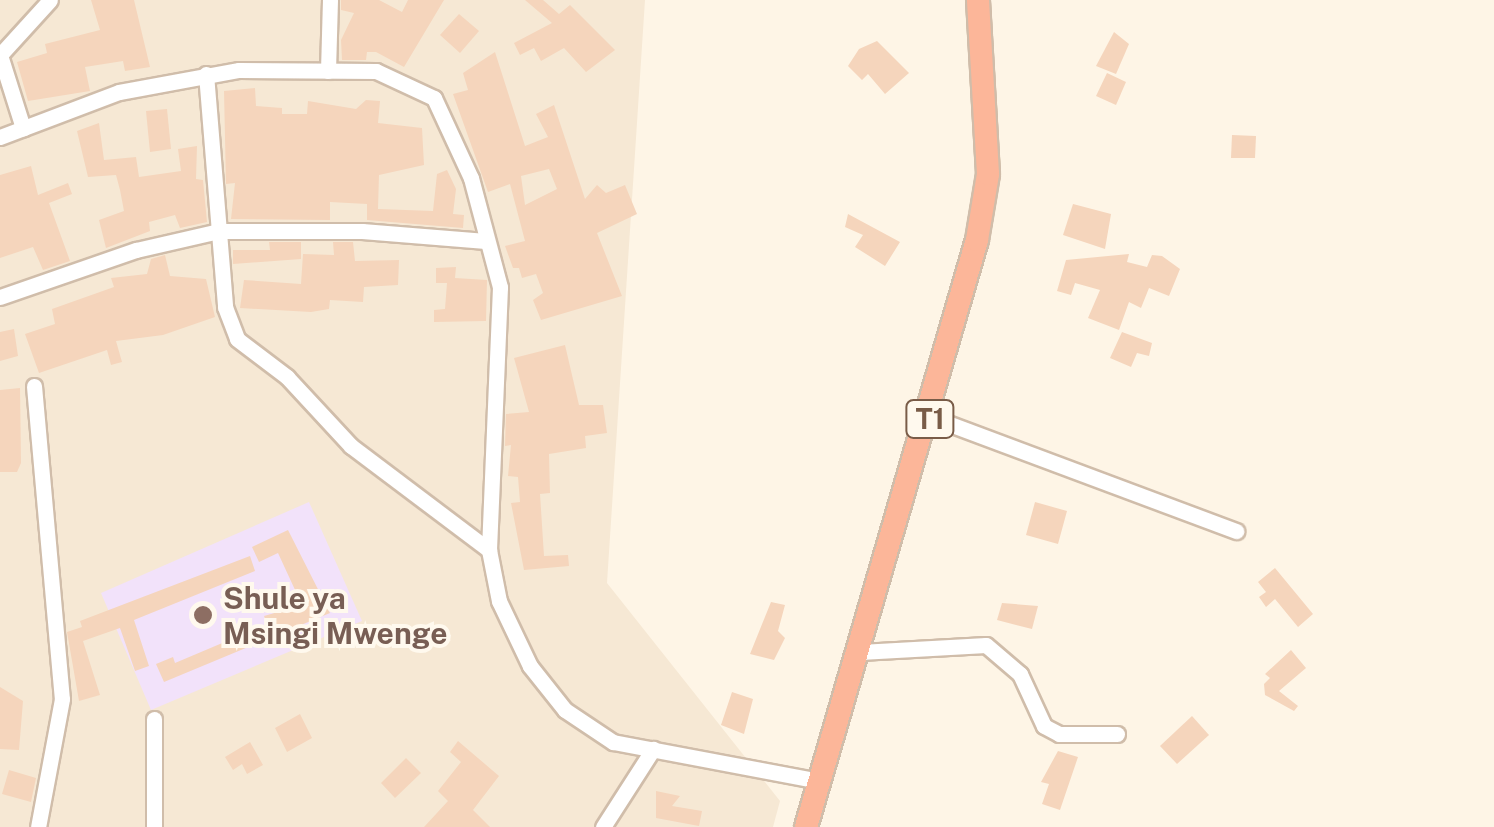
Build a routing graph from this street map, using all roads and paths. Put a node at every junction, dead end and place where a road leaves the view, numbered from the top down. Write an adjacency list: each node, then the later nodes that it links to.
1 (50, 0): 4 (street)
2 (330, 0): 5 (street)
3 (978, 0): 13 (highway, T1)
4 (0, 55): 7 (street)
5 (328, 71): 6 (street); 10 (street)
6 (206, 74): 7 (street); 9 (street)
7 (23, 128): 8 (street)
8 (0, 137)
9 (219, 231): 10 (street); 11 (street); 15 (street)
10 (486, 241): 15 (street)
11 (0, 297)
12 (34, 386): 21 (street)
13 (931, 416): 14 (street); 16 (highway, T1)
14 (1236, 531)
15 (488, 550): 19 (street)
16 (860, 652): 18 (street); 20 (highway, T1)
17 (154, 719): 22 (street)
18 (1117, 734)
19 (653, 749): 20 (street); 23 (street)
20 (820, 782): 24 (highway, T1)
21 (38, 827)
22 (154, 827)
23 (603, 827)
24 (806, 827)

